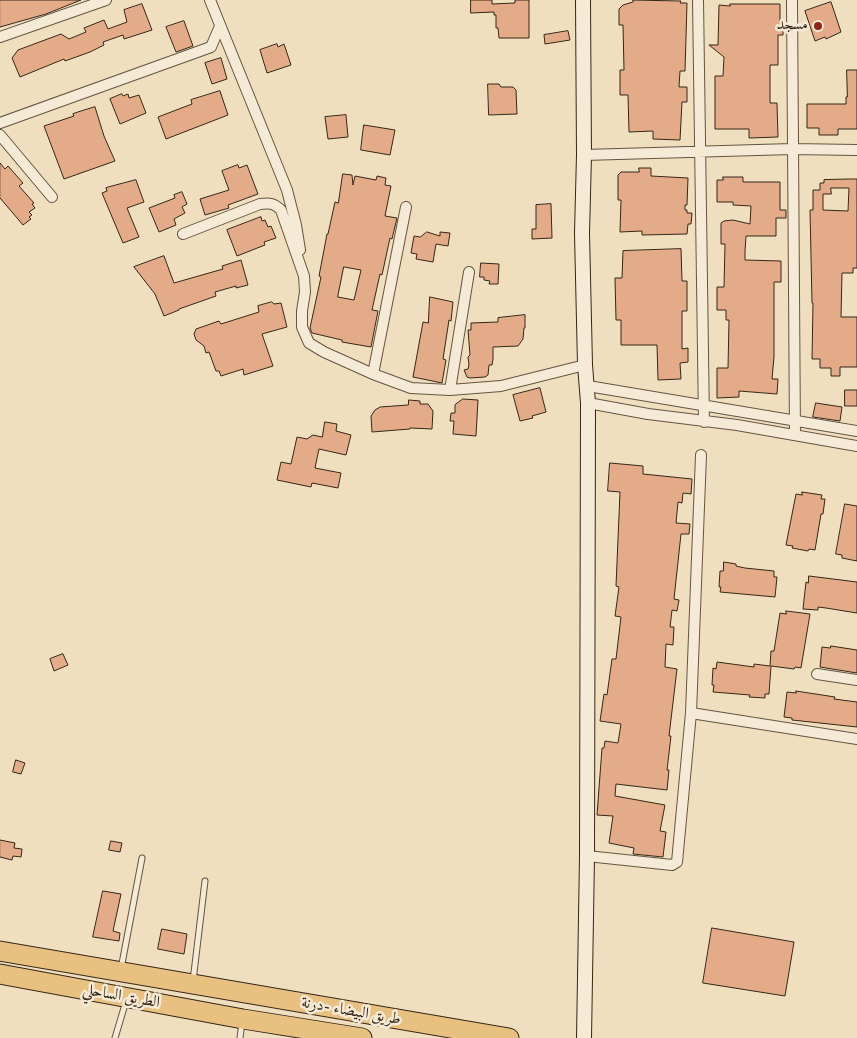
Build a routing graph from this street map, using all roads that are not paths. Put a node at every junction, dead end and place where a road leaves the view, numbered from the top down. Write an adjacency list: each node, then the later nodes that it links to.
1 (106, 0): 7 (street)
2 (210, 0): 6 (street)
3 (583, 0): 13 (street)
4 (698, 0): 12 (street)
5 (792, 0): 10 (street)
6 (220, 26): 8 (street); 18 (street)
7 (0, 37)
8 (0, 123)
9 (0, 135): 14 (street)
10 (792, 149): 11 (street); 12 (street); 25 (street)
11 (857, 150)
12 (699, 153): 13 (street); 24 (street)
13 (584, 155): 19 (street)
14 (52, 197)
15 (406, 207): 20 (street)
16 (183, 234): 18 (street)
17 (469, 272): 22 (street)
18 (304, 276): 20 (street)
19 (585, 365): 21 (street); 22 (street)
20 (373, 374): 22 (street)
21 (588, 386): 23 (street); 24 (street)
22 (450, 390)
23 (588, 402): 26 (street); 35 (street)
24 (705, 406): 25 (street); 26 (street)
25 (795, 420): 27 (street); 28 (street)
26 (704, 422): 28 (street)
27 (857, 431)
28 (795, 435): 29 (street)
29 (857, 446)
30 (701, 455): 33 (street)
31 (817, 674): 32 (street)
32 (857, 680)
33 (691, 713): 34 (street); 35 (street)
34 (857, 739)
35 (587, 856): 48 (street)
36 (142, 858): 39 (lane)
37 (205, 881): 41 (lane)
38 (0, 951): 39 (highway, الطريق الساحلي)
39 (121, 972): 41 (highway, الطريق الساحلي)
40 (0, 974): 42 (highway, الطريق الساحلي)
41 (192, 984): 47 (highway, طريق البيضاء -درنة)
42 (127, 998): 43 (highway, الطريق الساحلي); 44 (lane)
43 (242, 1019): 45 (lane); 46 (highway, طريق البيضاء -درنة)
44 (115, 1038)
45 (240, 1038)
46 (362, 1038)
47 (509, 1038)
48 (584, 1038)

